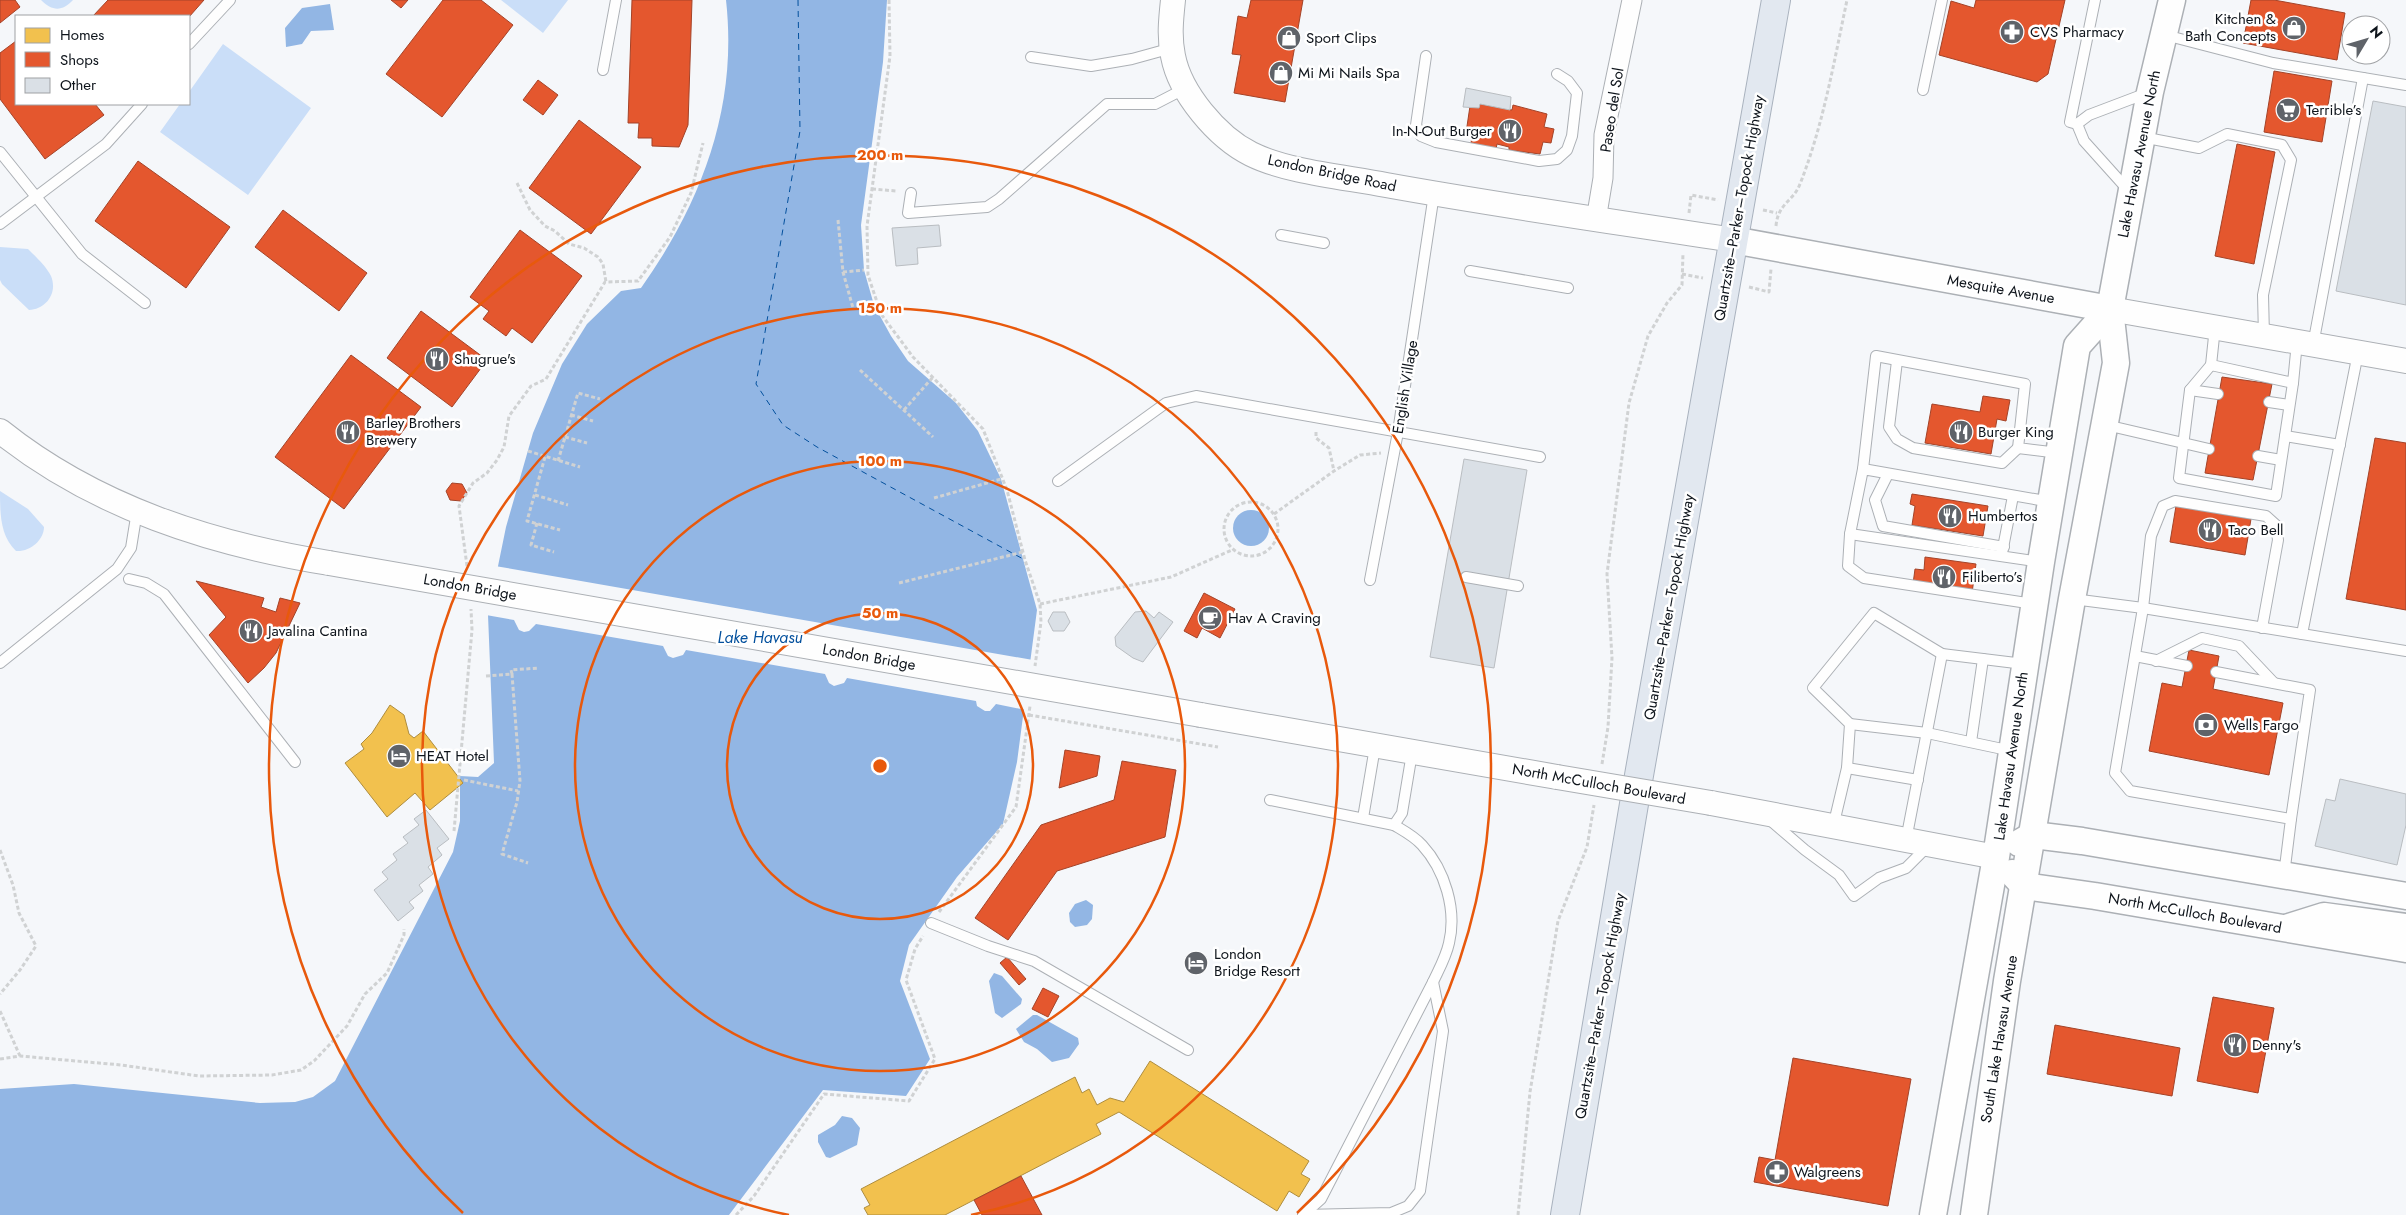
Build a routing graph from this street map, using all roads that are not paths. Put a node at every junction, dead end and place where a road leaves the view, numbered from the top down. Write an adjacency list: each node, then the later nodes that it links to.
1 (230, 0): 10 (lane)
2 (616, 0): 14 (lane)
3 (1173, 0): 11 (street, London Bridge Road)
4 (1632, 0): 29 (street, Paseo del Sol)
5 (1776, 0): 32 (highway, Quartzsite–Parker–Topock Highway)
6 (1942, 0): 19 (lane)
7 (2095, 0): 22 (lane)
8 (2172, 0): 9 (main road, Lake Havasu Avenue North)
9 (2164, 34): 16 (lane); 20 (main road, Lake Havasu Avenue North)
10 (190, 43)
11 (1172, 48): 13 (lane); 18 (street, London Bridge Road)
12 (1426, 56): 15 (lane)
13 (1030, 57)
14 (603, 70)
15 (1557, 74)
16 (2363, 78): 17 (lane); 40 (lane)
17 (2406, 85)
18 (1186, 88): 25 (lane); 26 (street, London Bridge Road)
19 (1923, 90)
20 (2150, 92): 22 (lane); 23 (main road, Lake Havasu Avenue North)
21 (141, 105): 28 (lane)
22 (2078, 124): 27 (lane)
23 (2142, 137): 27 (main road, Lake Havasu Avenue North); 39 (lane)
24 (0, 152): 28 (lane)
25 (911, 193)
26 (1434, 194): 29 (street, London Bridge Road); 52 (lane, English Village)
27 (2131, 194): 37 (main road, Lake Havasu Avenue North)
28 (35, 196): 30 (lane); 36 (lane)
29 (1596, 220): 32 (street, Mesquite Avenue)
30 (0, 224)
31 (1281, 235): 33 (lane)
32 (1733, 240): 37 (main road, Mesquite Avenue); 120 (highway, Quartzsite–Parker–Topock Highway)
33 (1324, 243)
34 (1470, 271): 35 (lane)
35 (1568, 288)
36 (145, 303)
37 (2110, 309): 38 (street, Mesquite Avenue); 50 (main road, Lake Havasu Avenue North); 58 (main road, Lake Havasu Avenue North)
38 (2214, 327): 39 (street, Mesquite Avenue); 44 (lane)
39 (2264, 336): 40 (street, Mesquite Avenue)
40 (2305, 343): 41 (street, Mesquite Avenue); 45 (lane)
41 (2358, 352): 43 (street, Mesquite Avenue); 55 (lane)
42 (1897, 361): 56 (lane); 56 (lane); 62 (lane)
43 (2406, 361)
44 (2211, 365): 45 (lane); 46 (lane)
45 (2293, 383): 49 (lane)
46 (2190, 390): 47 (lane); 54 (lane)
47 (2218, 394)
48 (2269, 402): 49 (lane)
49 (2289, 405): 53 (lane)
50 (2105, 425): 54 (lane); 75 (main road, Lake Havasu Avenue North)
51 (0, 431): 67 (street, London Bridge)
52 (1398, 432): 59 (lane); 64 (lane); 73 (lane, English Village)
53 (2285, 436): 55 (lane); 61 (lane)
54 (2183, 444): 57 (lane); 61 (lane)
55 (2340, 445): 79 (lane)
56 (2018, 448): 58 (lane)
57 (2209, 448)
58 (2060, 453): 66 (main road, Lake Havasu Avenue North)
59 (1540, 456)
60 (2258, 456): 61 (lane)
61 (2281, 460)
62 (1863, 469): 63 (lane); 68 (lane)
63 (1888, 474): 65 (lane); 69 (lane)
64 (1058, 481)
65 (2013, 496): 66 (lane); 69 (lane)
66 (2052, 503): 70 (main road, Lake Havasu Avenue North)
67 (137, 511): 85 (lane); 90 (street, London Bridge, bridge)
68 (1850, 534): 69 (lane); 76 (lane)
69 (2003, 552): 70 (lane)
70 (2041, 562): 76 (main road, Lake Havasu Avenue North)
71 (1466, 577): 74 (lane)
72 (129, 579): 97 (lane)
73 (1370, 580)
74 (1518, 586)
75 (2072, 599): 77 (lane); 106 (main road, Lake Havasu Avenue North)
76 (2035, 604): 86 (main road, Lake Havasu Avenue North)
77 (2143, 608): 78 (lane); 78 (lane); 82 (lane)
78 (2262, 628): 79 (lane)
79 (2302, 634): 80 (lane)
80 (2406, 651)
81 (1942, 654): 83 (lane); 91 (lane); 92 (lane)
82 (2135, 656): 84 (lane); 103 (lane)
83 (1983, 659): 86 (lane); 93 (lane)
84 (2156, 660): 87 (lane); 89 (lane)
85 (0, 663)
86 (2025, 664): 95 (main road, Lake Havasu Avenue North)
87 (2187, 666)
88 (2216, 672): 89 (lane)
89 (2274, 683): 103 (lane)
90 (1201, 715): 94 (street, North McCulloch Boulevard)
91 (1850, 724): 92 (lane); 98 (lane)
92 (1927, 733): 93 (lane); 99 (lane)
93 (1970, 742): 95 (lane)
94 (1375, 747): 96 (street, North McCulloch Boulevard); 102 (lane)
95 (2013, 751): 109 (main road, Lake Havasu Avenue North)
96 (1412, 753): 101 (street, North McCulloch Boulevard, bridge); 104 (lane)
97 (295, 762)
98 (1847, 768): 99 (lane); 105 (lane)
99 (1918, 780): 107 (lane)
100 (1270, 800): 102 (lane)
101 (1763, 813): 105 (street, North McCulloch Boulevard); 108 (lane)
102 (1363, 818): 104 (lane)
103 (2291, 819): 111 (lane)
104 (1394, 825): 117 (lane)
105 (1833, 827): 107 (street, North McCulloch Boulevard)
106 (2033, 835): 109 (main road); 110 (main road, Lake Havasu Avenue North); 111 (main road)
107 (1906, 840): 108 (street, North McCulloch Boulevard)
108 (1929, 845): 109 (street, North McCulloch Boulevard)
109 (1996, 857): 110 (main road); 121 (main road, Lake Havasu Avenue North)
110 (2026, 875): 115 (main road, North McCulloch Boulevard); 122 (main road, South Lake Havasu Avenue)
111 (2284, 875): 112 (main road)
112 (2406, 896)
113 (931, 923): 118 (lane)
114 (2406, 927): 115 (main road)
115 (2284, 928): 116 (main road, North McCulloch Boulevard)
116 (2406, 949)
117 (1433, 982): 119 (lane); 119 (lane)
118 (1188, 1050)
119 (1303, 1215)
120 (1565, 1215)
121 (1933, 1215)
122 (1974, 1215)

